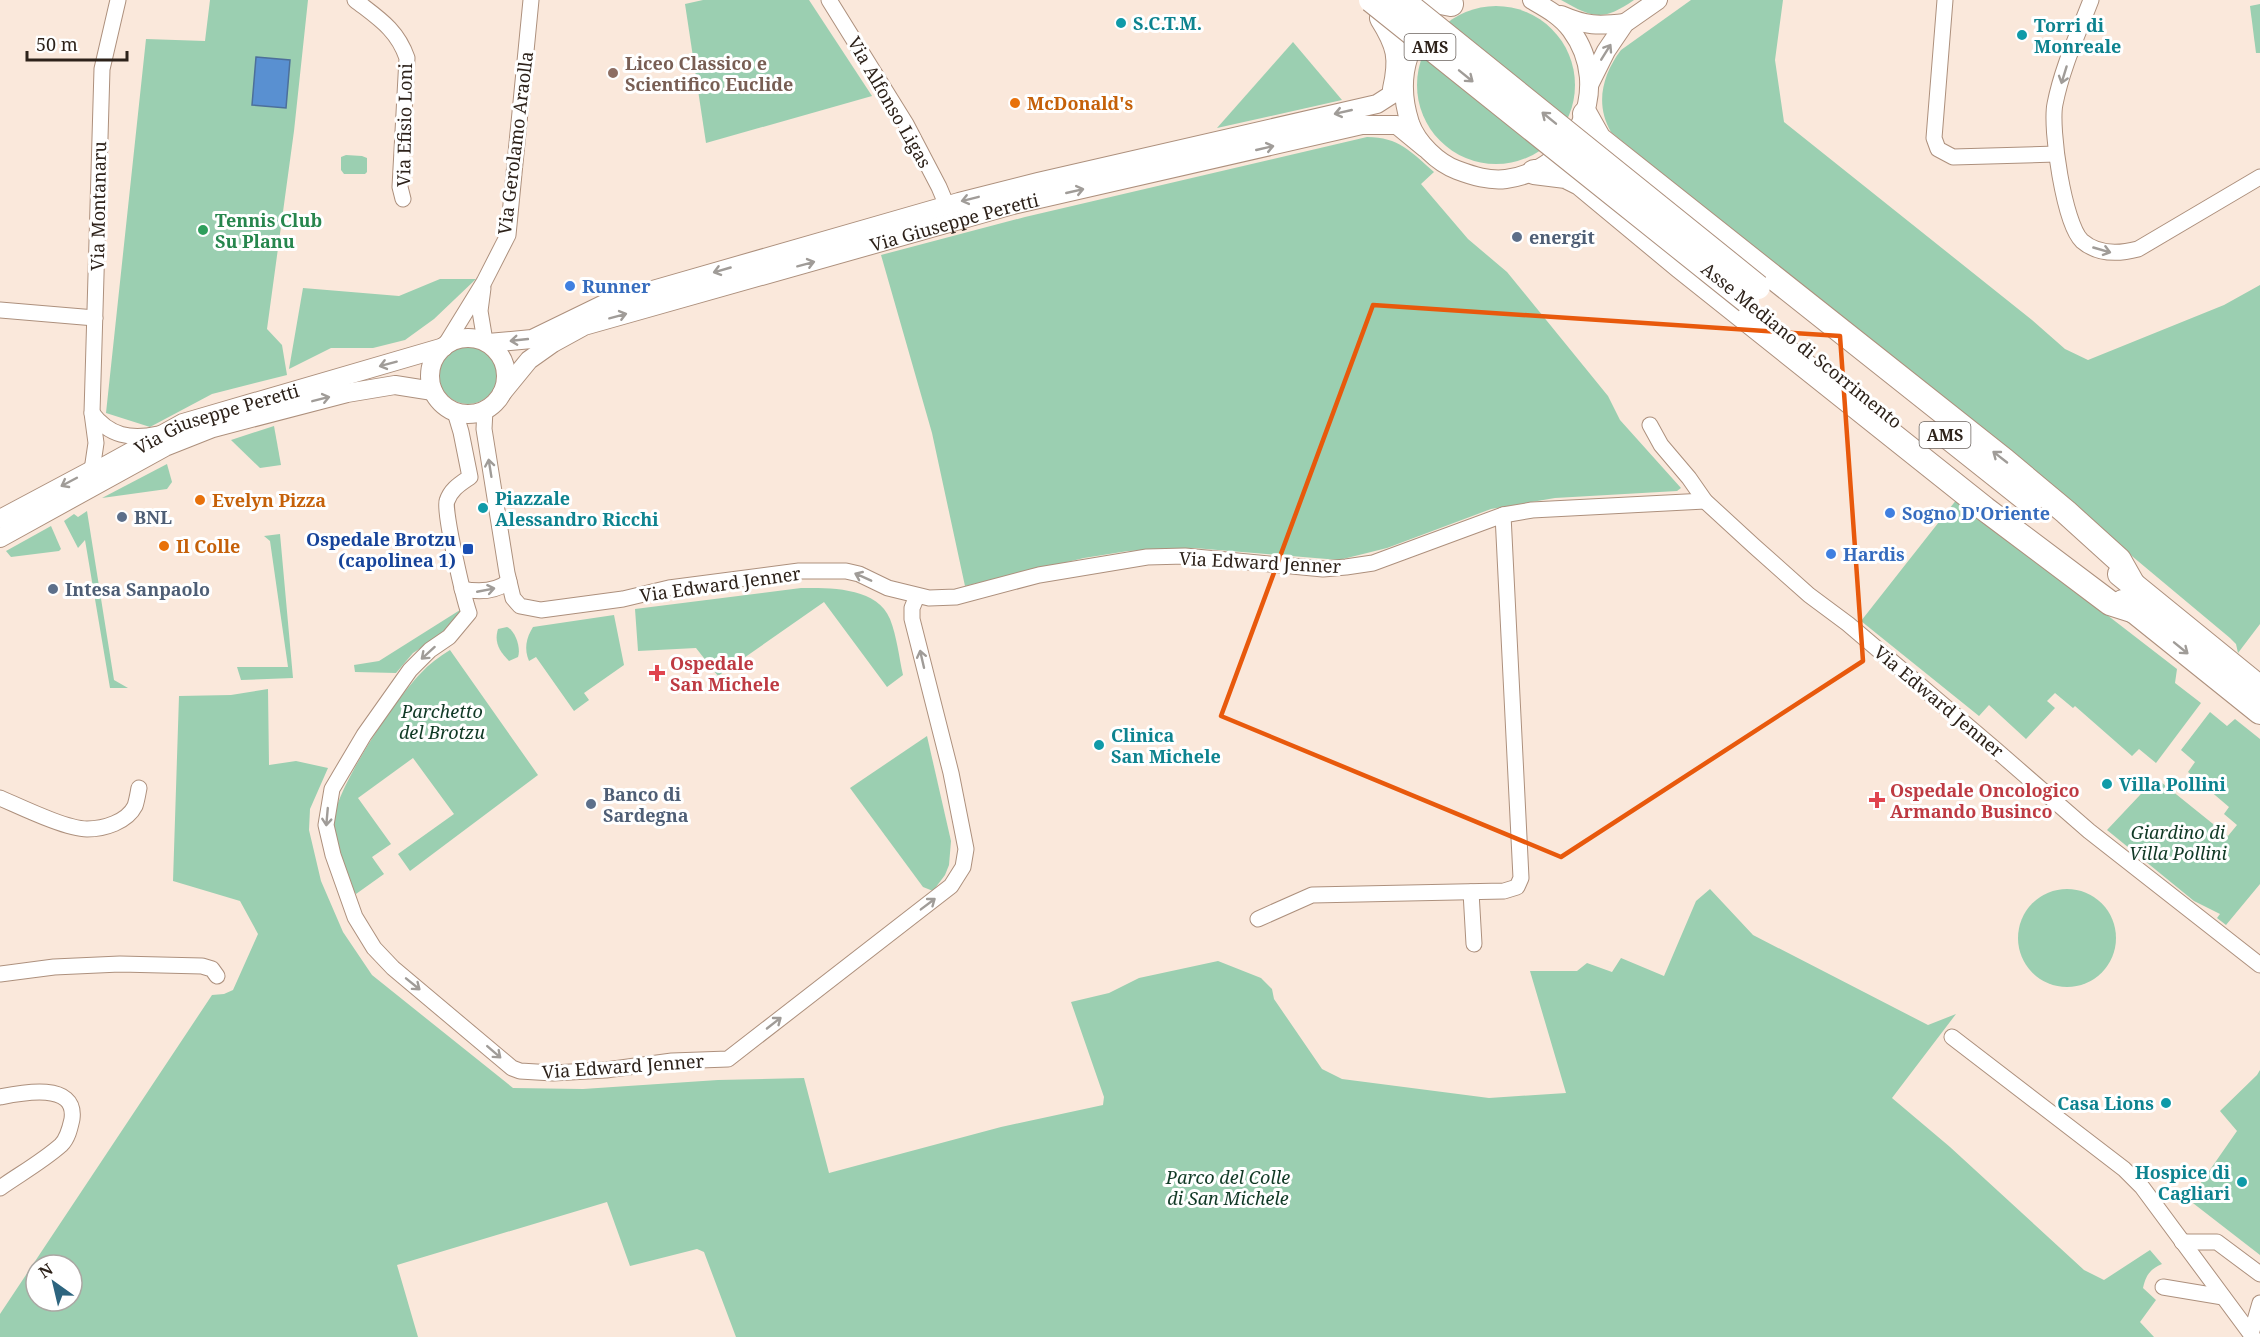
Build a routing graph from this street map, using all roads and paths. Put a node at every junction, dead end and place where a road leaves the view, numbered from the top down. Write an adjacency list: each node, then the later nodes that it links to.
1 (118, 0): 30 (street, Via Montanaru)
2 (355, 0): 24 (street, Via Efisio Loni)
3 (531, 0): 27 (street, Via Gerolamo Araolla)
4 (829, 0): 25 (street, Via Alfonso Ligas)
5 (1359, 0): 12 (highway)
6 (1402, 0): 28 (highway, Asse Mediano di Scorrimento / AMS, one-way to 6, bridge)
7 (1532, 0): 13 (street)
8 (1658, 0): 14 (street)
9 (1945, 0): 20 (street)
10 (2091, 0): 20 (street, one-way to 20)
11 (1448, 1): 15 (street)
12 (1376, 9): 15 (highway); 17 (highway); 28 (highway, Asse Mediano di Scorrimento / AMS, one-way to 28, bridge)
13 (1551, 10): 14 (street); 16 (street)
14 (1625, 23): 16 (street, one-way to 14)
15 (1413, 43): 17 (street)
16 (1590, 83): 18 (street)
17 (1399, 85): 19 (street); 25 (street, Via Giuseppe Peretti, one-way to 25)
18 (1585, 114): 21 (street); 23 (highway)
19 (1425, 148): 21 (street, Via Giuseppe Peretti); 34 (street, Via Giuseppe Peretti, one-way to 19)
20 (2056, 154): 22 (street, one-way to 22)
21 (1534, 172): 26 (highway)
22 (2260, 177)
23 (1660, 189): 26 (highway); 46 (highway, one-way to 23)
24 (404, 199)
25 (947, 206): 31 (street, Via Giuseppe Peretti, one-way to 31)
26 (1629, 222): 49 (highway)
27 (484, 282): 31 (street); 32 (street, Via Gerolamo Araolla)
28 (1752, 294): 46 (highway, Asse Mediano di Scorrimento / AMS); 49 (highway, Asse Mediano di Scorrimento / AMS)
29 (0, 310): 30 (street)
30 (95, 318): 37 (street, Via Montanaru)
31 (486, 342): 32 (street, Via Giuseppe Peretti); 34 (street)
32 (444, 347): 33 (street); 39 (street, Via Giuseppe Peretti, one-way to 39)
33 (433, 391): 36 (street); 44 (street, Via Giuseppe Peretti, one-way to 33)
34 (502, 393): 35 (street, Via Giuseppe Peretti)
35 (485, 410): 36 (street); 45 (street, one-way to 35)
36 (455, 412): 47 (street)
37 (92, 413): 39 (street); 40 (street, Via Montanaru)
38 (1650, 425): 41 (street, Via Edward Jenner)
39 (166, 432): 40 (street, Via Giuseppe Peretti)
40 (92, 470): 43 (street, Via Giuseppe Peretti, one-way to 43)
41 (1705, 501): 42 (street, Via Edward Jenner); 57 (street, Via Edward Jenner)
42 (1503, 515): 48 (street, Via Edward Jenner); 54 (street)
43 (0, 519)
44 (0, 538)
45 (509, 581): 47 (street, one-way to 45); 48 (street, Via Edward Jenner, one-way to 45)
46 (2133, 583): 50 (highway, Asse Mediano di Scorrimento / AMS)
47 (462, 589): 48 (street, Via Edward Jenner, one-way to 48)
48 (917, 596)
49 (2135, 611): 51 (highway, Asse Mediano di Scorrimento / AMS, one-way to 51)
50 (2260, 688)
51 (2260, 712)
52 (139, 788): 53 (street)
53 (0, 798)
54 (1471, 892): 55 (street); 56 (street)
55 (1258, 920)
56 (1474, 944)
57 (2260, 965)
58 (0, 974): 59 (street)
59 (217, 976)
60 (1952, 1037): 63 (street)
61 (0, 1097): 62 (street)
62 (0, 1188)
63 (2182, 1242): 64 (street); 66 (street)
64 (2260, 1275)
65 (2163, 1287): 66 (street)
66 (2223, 1297): 68 (street)
67 (2260, 1303): 68 (street)
68 (2252, 1335)

